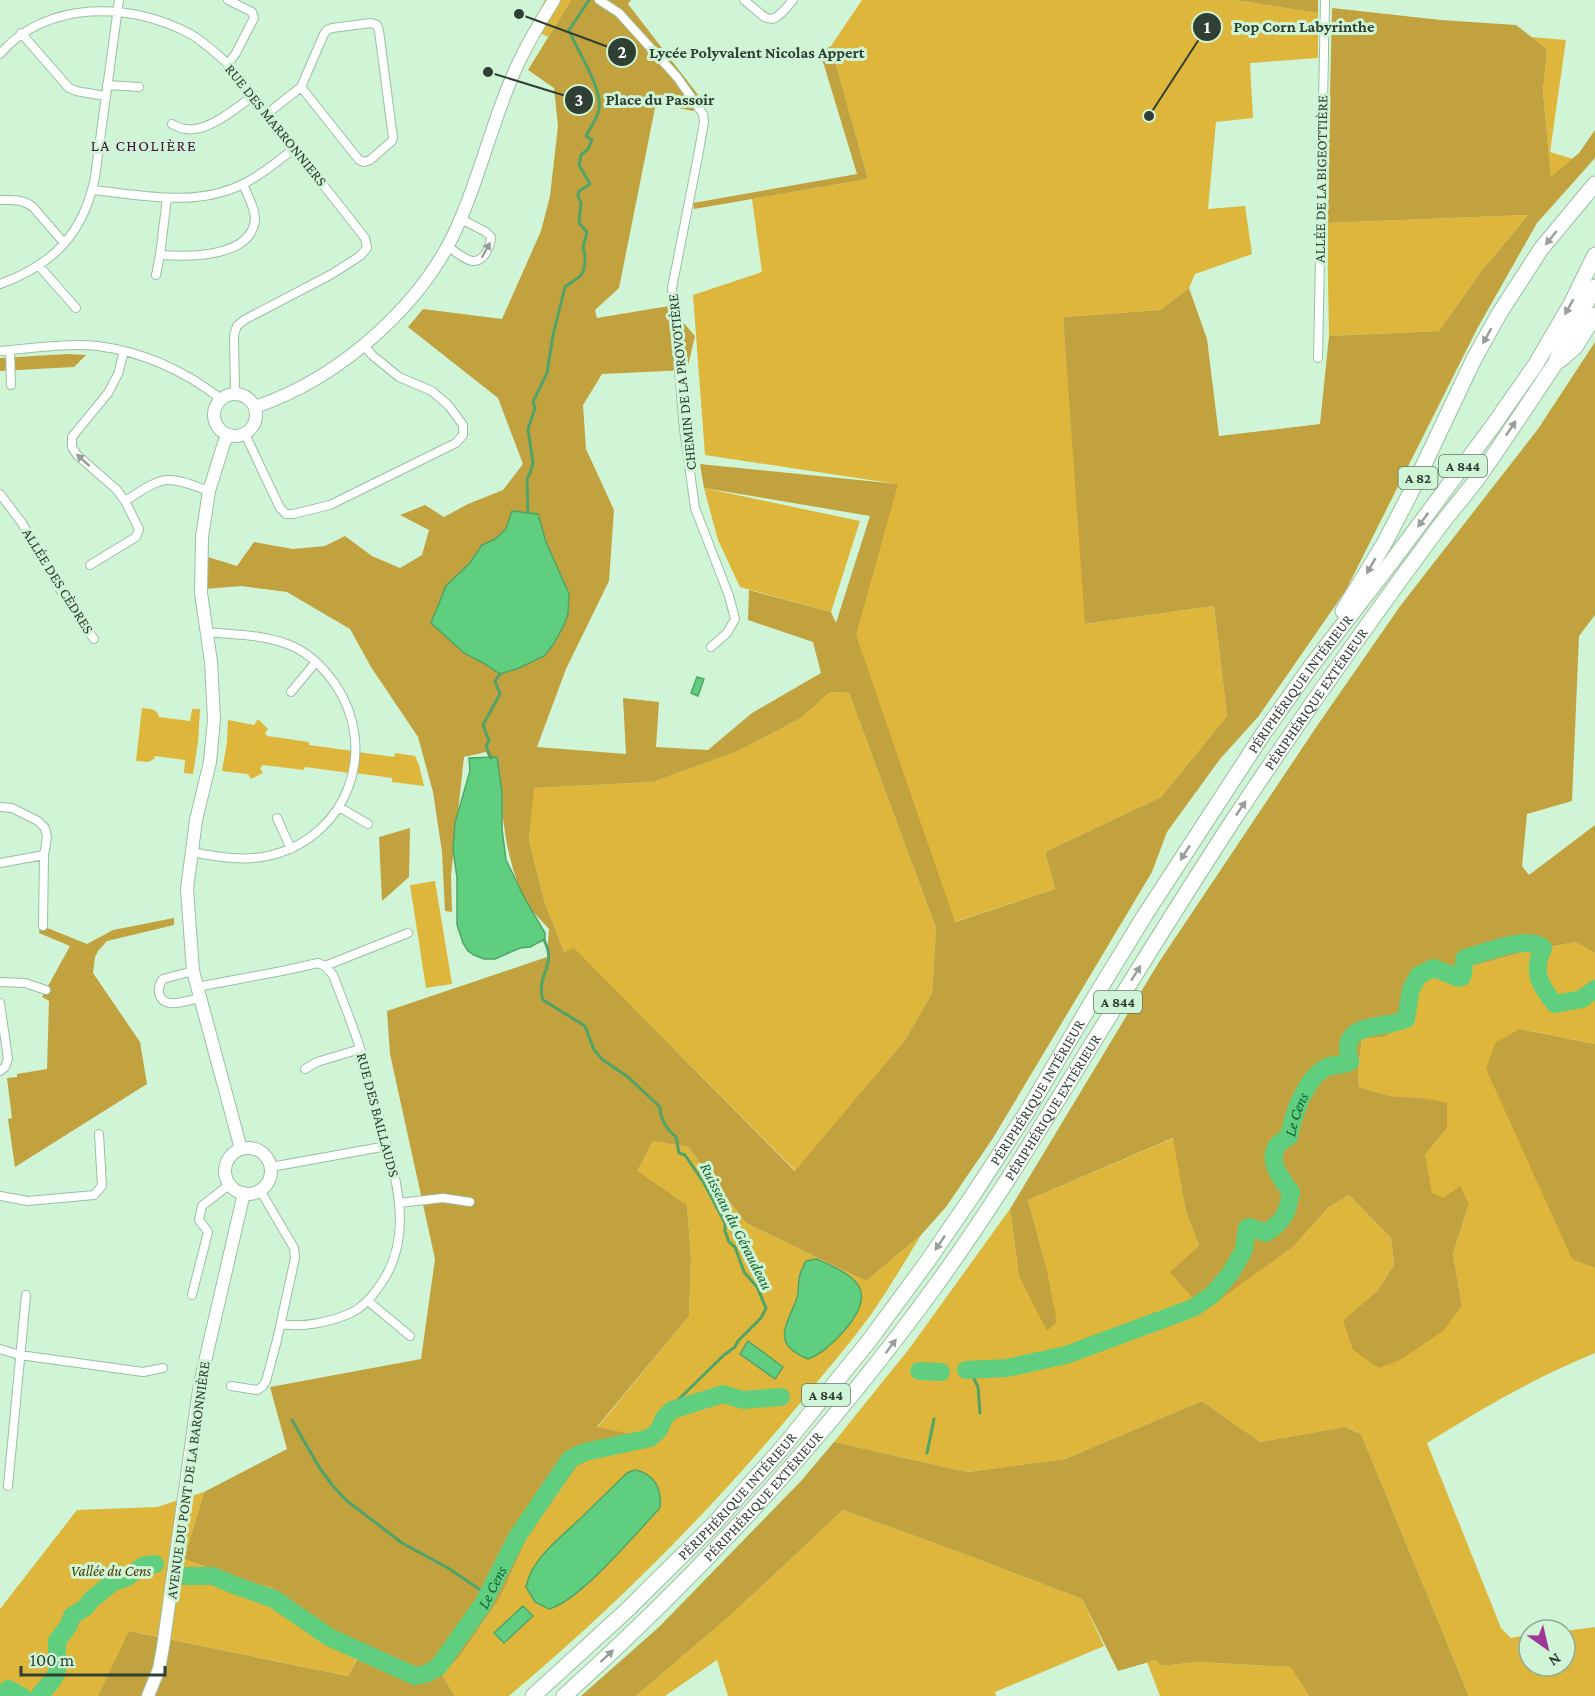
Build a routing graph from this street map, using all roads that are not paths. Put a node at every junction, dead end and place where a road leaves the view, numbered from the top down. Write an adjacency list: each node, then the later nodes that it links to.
1 (228, 0): 10 (street)
2 (554, 0): 24 (street)
3 (599, 0): 53 (street, CHEMIN DE LA PROVOTIÈRE)
4 (744, 0): 5 (street)
5 (793, 0)
6 (1325, 0): 39 (street, ALLÉE DE LA BIGEOTTIÈRE)
7 (118, 5): 8 (street, RUE DES MARRONNIERS); 10 (street, RUE DES MARRONNIERS); 11 (street)
8 (21, 33): 9 (street, RUE DES MARRONNIERS); 15 (street)
9 (1, 50)
10 (228, 63): 14 (street, RUE DES MARRONNIERS)
11 (107, 85): 12 (street); 15 (street)
12 (139, 87)
13 (301, 87): 13 (street); 16 (street)
14 (254, 95): 16 (street, RUE DES MARRONNIERS); 17 (street)
15 (105, 96): 21 (street)
16 (268, 113): 18 (street, RUE DES MARRONNIERS)
17 (172, 124)
18 (295, 148): 19 (street); 42 (street, RUE DES MARRONNIERS)
19 (243, 184): 22 (street); 27 (street)
20 (1591, 188): 55 (highway, A 82, one-way to 55)
21 (93, 190): 22 (street); 25 (street)
22 (167, 198): 27 (street)
23 (0, 200): 25 (street)
24 (461, 219): 26 (street); 26 (street, one-way to 24)
25 (64, 243): 29 (street)
26 (447, 246): 35 (street)
27 (160, 255): 30 (street)
28 (1595, 255): 55 (highway, PÉRIPHÉRIQUE INTÉRIEUR / A 844, one-way to 55)
29 (39, 266): 31 (street); 33 (street)
30 (156, 275)
31 (0, 284)
32 (1595, 287): 40 (highway, PÉRIPHÉRIQUE EXTÉRIEUR / A 844)
33 (76, 308)
34 (1595, 315): 40 (highway)
35 (364, 345): 44 (street); 45 (street)
36 (10, 350): 37 (street); 38 (street); 41 (street)
37 (0, 351)
38 (124, 351): 43 (street); 49 (street, one-way to 38)
39 (1318, 358)
40 (1555, 364): 98 (highway, PÉRIPHÉRIQUE EXTÉRIEUR / A 844, one-way to 40)
41 (11, 385)
42 (235, 394): 43 (street); 44 (street)
43 (221, 399): 46 (street)
44 (255, 407): 45 (street)
45 (245, 434): 46 (street)
46 (228, 435): 47 (street)
47 (209, 491): 49 (street); 51 (street)
48 (0, 494): 52 (street, ALLÉE DES CÈDRES)
49 (125, 501): 50 (street)
50 (90, 565)
51 (206, 632): 54 (street); 62 (street)
52 (94, 639)
53 (711, 647)
54 (316, 662): 56 (street); 58 (street)
55 (1312, 665): 97 (highway, PÉRIPHÉRIQUE INTÉRIEUR / A 844, one-way to 97)
56 (291, 692)
57 (0, 807): 63 (street)
58 (339, 807): 60 (street); 61 (street)
59 (277, 818): 61 (street)
60 (368, 824)
61 (291, 849): 62 (street)
62 (191, 852): 68 (street)
63 (44, 855): 64 (street); 65 (street)
64 (0, 863)
65 (43, 926)
66 (408, 933): 67 (street)
67 (325, 966): 71 (street); 73 (street, RUE DES BAILLAUDS)
68 (193, 971): 71 (street); 71 (street)
69 (0, 982): 70 (street)
70 (46, 990)
71 (198, 992): 78 (street)
72 (0, 1003): 74 (street)
73 (360, 1048): 75 (street); 77 (street, RUE DES BAILLAUDS)
74 (3, 1069)
75 (305, 1069)
76 (99, 1134): 83 (street)
77 (387, 1146): 79 (street); 85 (street, RUE DES BAILLAUDS)
78 (242, 1149): 79 (street); 80 (street)
79 (271, 1167): 81 (street)
80 (230, 1184): 82 (street); 87 (street)
81 (260, 1190): 82 (street); 89 (street)
82 (244, 1193): 96 (street, AVENUE DU PONT DE LA BARONNIÈRE)
83 (0, 1196)
84 (470, 1202): 85 (street)
85 (399, 1203): 88 (street, RUE DES BAILLAUDS)
86 (26, 1295): 92 (street)
87 (192, 1295)
88 (368, 1300): 89 (street, RUE DES BAILLAUDS); 90 (street)
89 (281, 1324): 94 (street)
90 (410, 1336)
91 (0, 1349): 92 (street)
92 (20, 1355): 93 (street); 95 (street)
93 (163, 1368)
94 (231, 1386)
95 (8, 1486)
96 (148, 1696)
97 (533, 1696)
98 (564, 1696)

